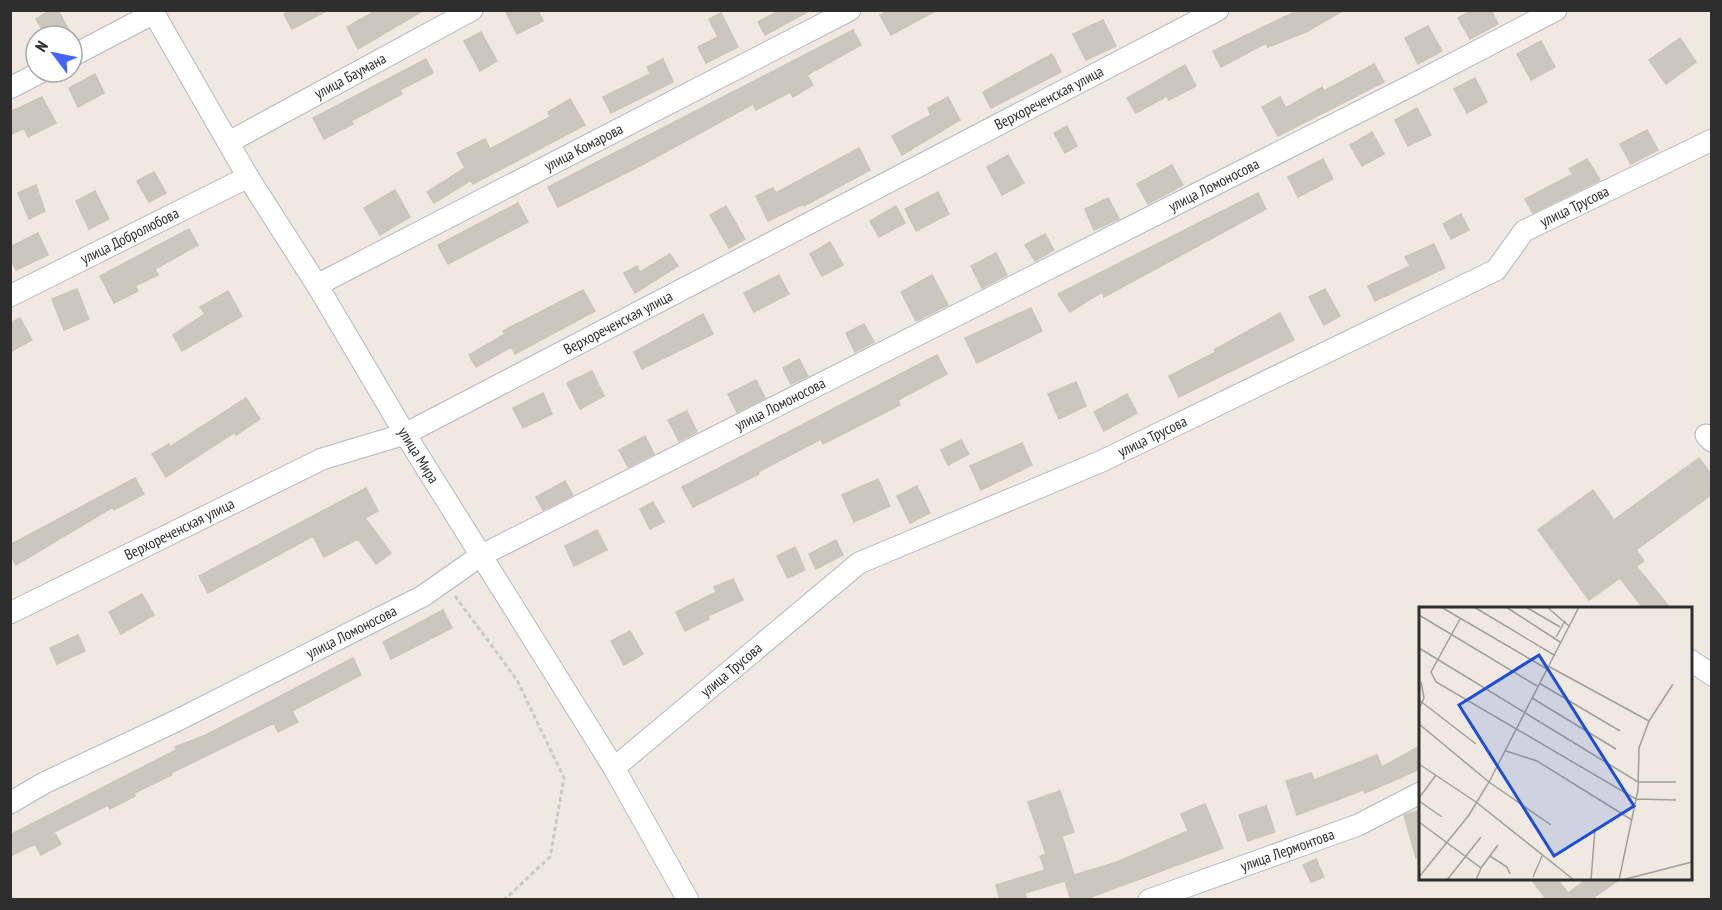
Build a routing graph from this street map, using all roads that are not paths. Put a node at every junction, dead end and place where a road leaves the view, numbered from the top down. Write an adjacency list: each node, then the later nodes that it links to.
1 (472, 10): 10 (street, улица Баумана)
2 (850, 10): 12 (street, улица Комарова)
3 (1218, 10): 14 (street, Верхореченская улица)
4 (1556, 10): 15 (street, улица Ломоносова)
5 (153, 12): 6 (street); 10 (street, улица Мира)
6 (84, 49)
7 (24, 81): 8 (street)
8 (10, 88)
9 (1712, 140): 19 (street, улица Трусова)
10 (229, 142): 11 (street, улица Мира)
11 (248, 177): 12 (street, улица Мира); 13 (street, улица Добролюбова)
12 (317, 285): 14 (street, улица Мира)
13 (10, 296)
14 (405, 434): 15 (street, улица Мира); 16 (street, Верхореченская улица)
15 (480, 556): 19 (street, улица Мира); 21 (street, улица Ломоносова)
16 (10, 613)
17 (1692, 661): 18 (street)
18 (1712, 675)
19 (614, 768): 22 (street, улица Мира)
20 (1419, 794): 23 (street, улица Лермонтова)
21 (10, 803)
22 (688, 900)
23 (1149, 900)

